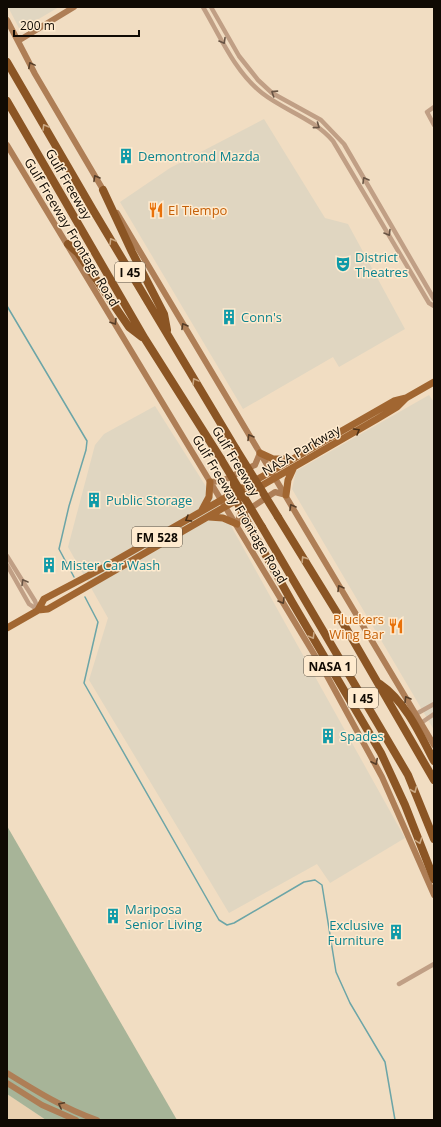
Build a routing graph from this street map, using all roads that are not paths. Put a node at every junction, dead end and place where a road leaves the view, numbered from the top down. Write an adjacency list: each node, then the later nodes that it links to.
1 (74, 7): 7 (main road)
2 (203, 7): 5 (street)
3 (211, 7): 4 (street)
4 (215, 14): 5 (street); 8 (street)
5 (209, 17): 9 (street, one-way to 9)
6 (7, 20): 7 (main road)
7 (18, 41): 17 (main road, one-way to 7)
8 (239, 56): 9 (street); 12 (street, one-way to 8)
9 (233, 59): 14 (street)
10 (7, 62): 23 (highway, Gulf Freeway / I 45, one-way to 10)
11 (8, 102): 24 (highway, Gulf Freeway / I 45)
12 (288, 102): 14 (street); 18 (street, one-way to 12)
13 (434, 107): 15 (street)
14 (285, 108): 19 (street, one-way to 19)
15 (434, 125)
16 (7, 145): 20 (main road, Gulf Freeway Frontage Road)
17 (103, 190): 23 (highway); 27 (main road, one-way to 17)
18 (377, 200): 19 (street); 21 (street)
19 (371, 204): 22 (street, one-way to 22)
20 (68, 244): 24 (highway); 33 (main road, Gulf Freeway Frontage Road, one-way to 33)
21 (434, 299)
22 (434, 306)
23 (168, 335): 46 (highway, Gulf Freeway / I 45, one-way to 23, bridge)
24 (145, 339): 32 (highway, Gulf Freeway / I 45, bridge)
25 (434, 382): 26 (main road, NASA Parkway)
26 (406, 398): 28 (main road, NASA Parkway); 29 (main road, NASA Parkway, one-way to 26)
27 (260, 453): 28 (main road); 30 (main road); 33 (main road)
28 (291, 459): 30 (main road, NASA Parkway)
29 (294, 468): 31 (main road, NASA Parkway); 34 (main road)
30 (270, 471): 31 (main road); 35 (main road, NASA Parkway / FM 528)
31 (275, 479): 34 (main road); 36 (main road, NASA Parkway / FM 528)
32 (234, 481): 54 (highway, Gulf Freeway / I 45, one-way to 54, bridge); 55 (highway, NASA 1, one-way to 55, bridge)
33 (210, 482): 35 (main road, Gulf Freeway Frontage Road); 37 (main road)
34 (286, 495): 39 (main road); 48 (main road, one-way to 34)
35 (222, 500): 36 (main road, Gulf Freeway Frontage Road); 37 (main road, NASA Parkway / FM 528)
36 (226, 507): 38 (main road, NASA Parkway / FM 528); 39 (main road, Gulf Freeway Frontage Road)
37 (201, 512): 42 (main road, NASA Parkway / FM 528, one-way to 42)
38 (209, 517): 39 (main road); 43 (main road, NASA Parkway / FM 528)
39 (237, 524): 56 (main road, Gulf Freeway Frontage Road, one-way to 56)
40 (7, 556): 44 (street, one-way to 40)
41 (7, 565): 44 (street)
42 (101, 569): 43 (main road); 44 (main road, NASA Parkway / FM 528)
43 (106, 577): 44 (main road, NASA Parkway / FM 528)
44 (38, 610): 45 (main road, NASA Parkway / FM 528)
45 (7, 628)
46 (376, 680): 52 (highway); 53 (highway, Gulf Freeway / I 45)
47 (434, 704): 48 (street)
48 (416, 714): 50 (main road)
49 (434, 714): 50 (street)
50 (421, 723): 51 (main road)
51 (434, 745)
52 (434, 761)
53 (434, 780)
54 (434, 839)
55 (434, 879)
56 (434, 895)
57 (434, 964): 58 (street)
58 (399, 984)
59 (7, 1073): 62 (main road, one-way to 59)
60 (7, 1083): 61 (main road)
61 (76, 1120)
62 (97, 1120)

